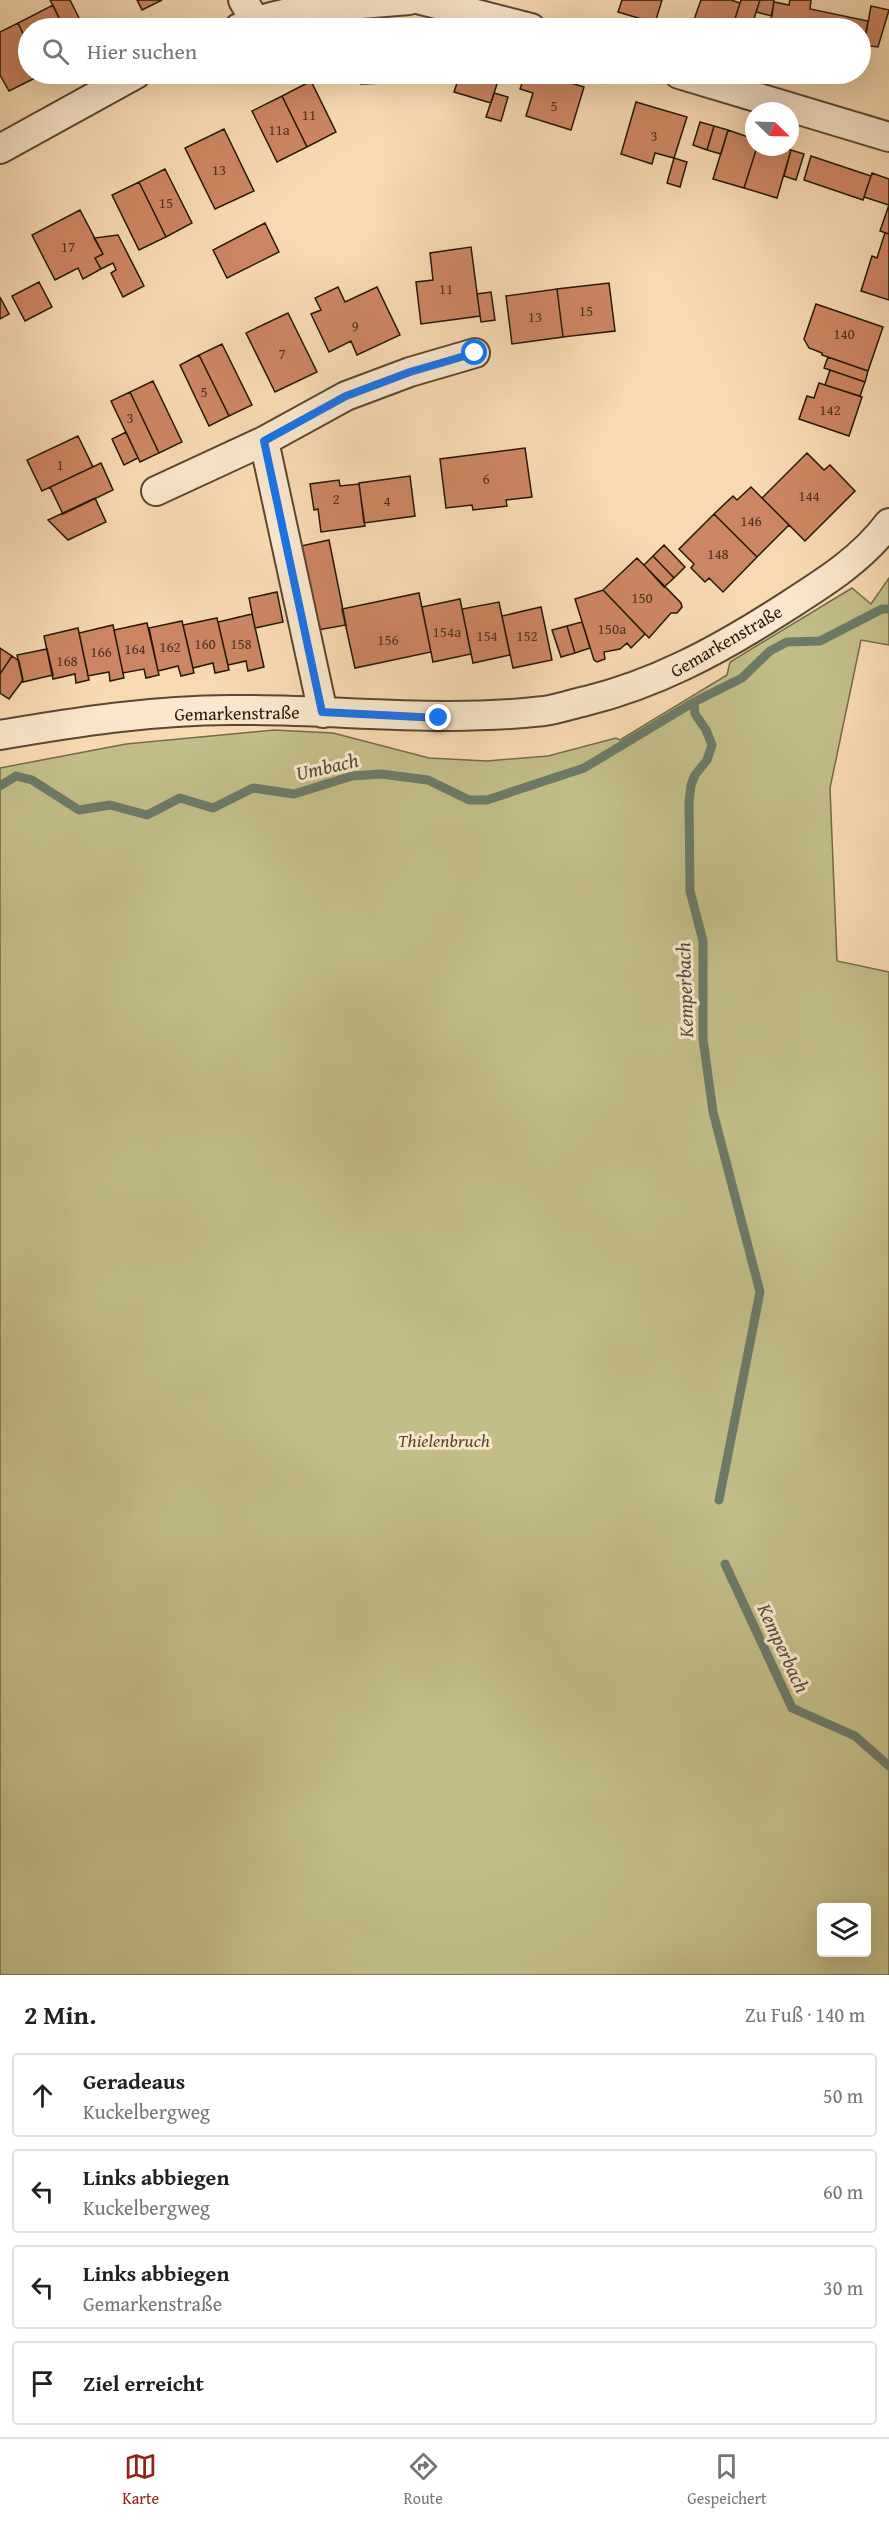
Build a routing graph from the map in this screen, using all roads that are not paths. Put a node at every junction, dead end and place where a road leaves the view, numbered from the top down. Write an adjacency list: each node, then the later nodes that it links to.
1 (409, 0): 4 (street)
2 (421, 0): 3 (street)
3 (516, 16)
4 (245, 17)
5 (118, 84): 8 (street)
6 (713, 84): 7 (street)
7 (889, 137)
8 (0, 148)
9 (475, 353): 10 (street)
10 (264, 441): 11 (street); 13 (street)
11 (156, 491)
12 (889, 523): 13 (street, Gemarkenstraße)
13 (322, 712): 14 (street, Gemarkenstraße)
14 (0, 735)

